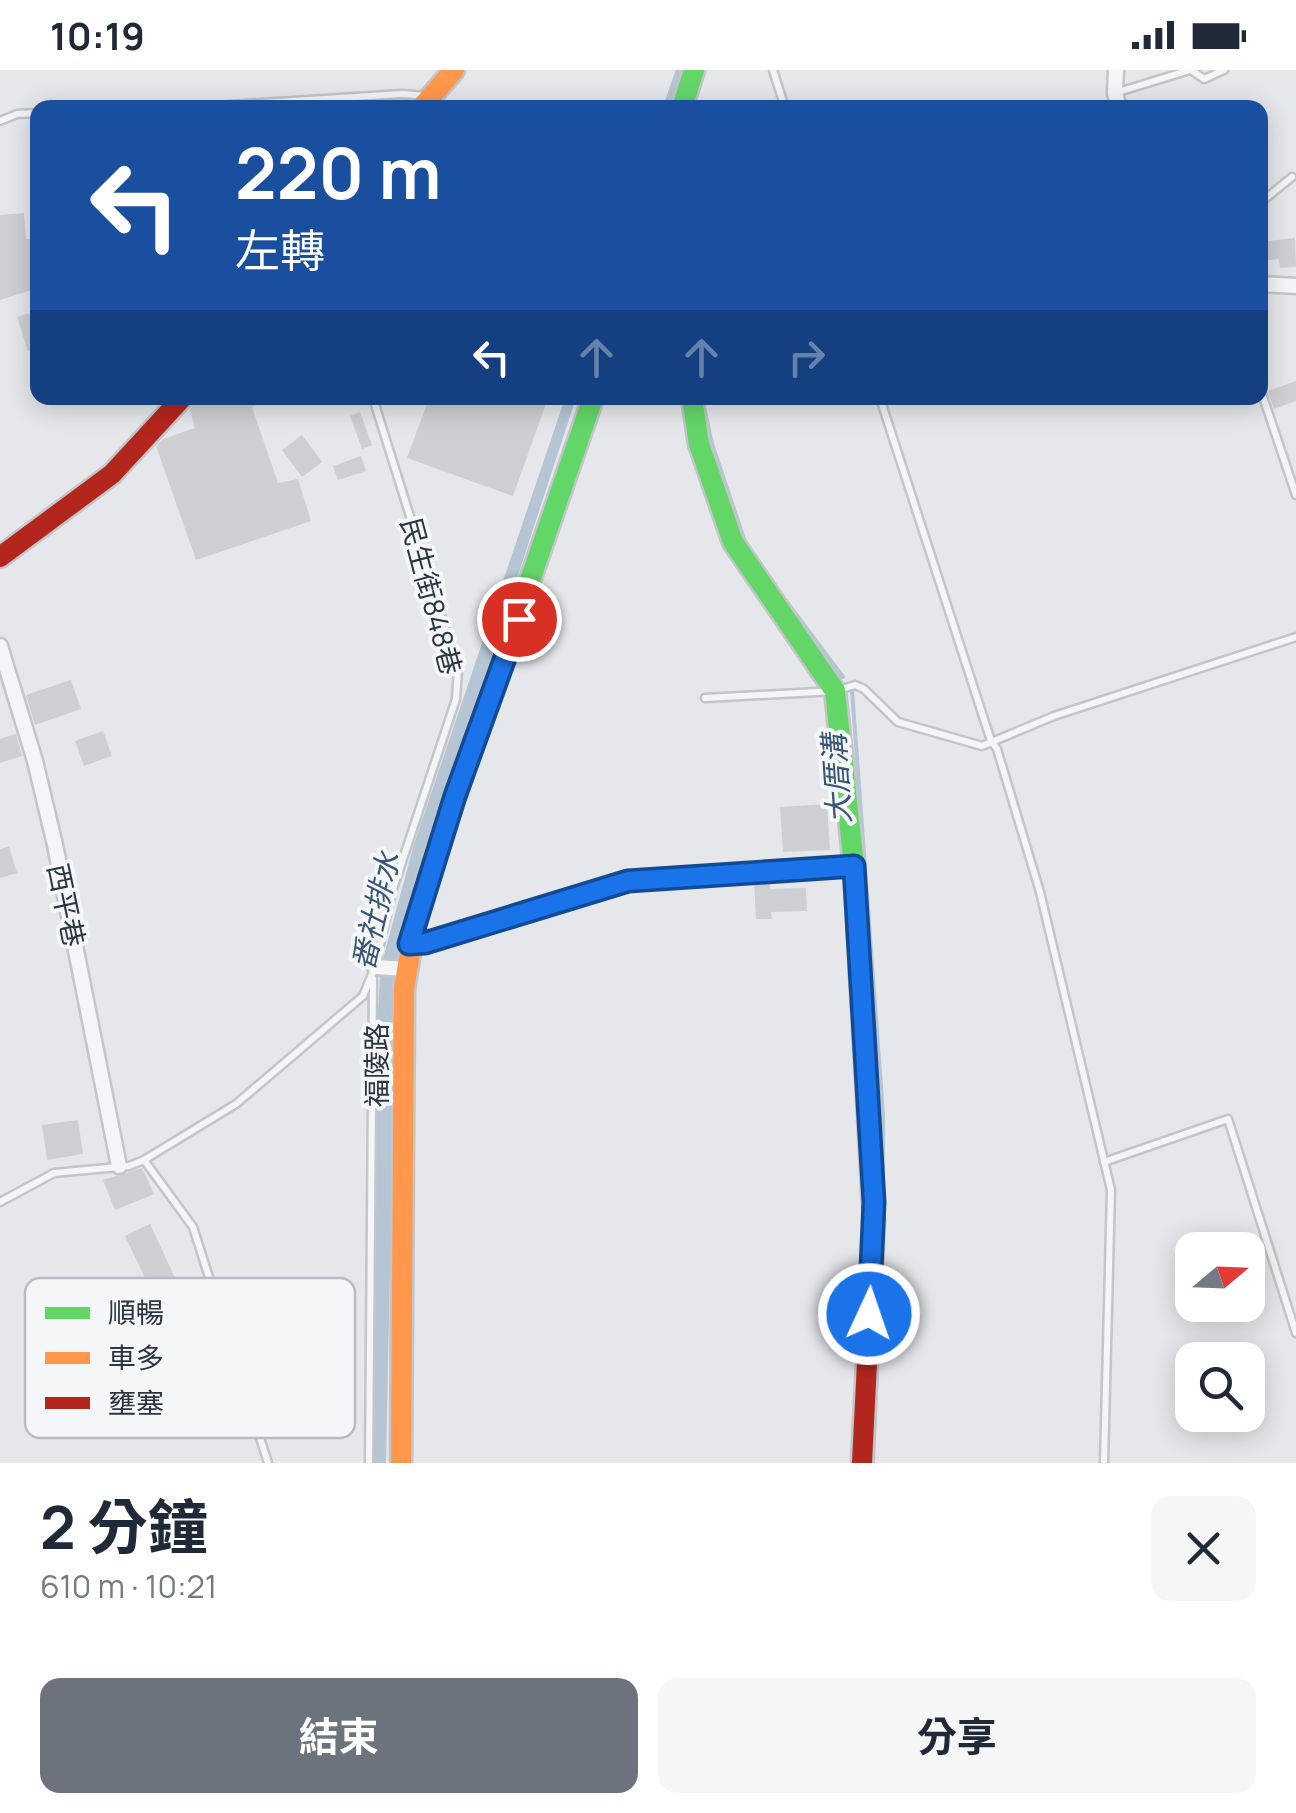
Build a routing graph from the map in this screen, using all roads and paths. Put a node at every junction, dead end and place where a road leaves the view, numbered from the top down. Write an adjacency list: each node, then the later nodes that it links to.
1 (454, 70): 9 (street)
2 (694, 70): 10 (street)
3 (773, 70): 11 (lane)
4 (1116, 70): 12 (street)
5 (1190, 70): 6 (lane); 12 (lane)
6 (1224, 70)
7 (309, 100): 8 (lane)
8 (420, 100)
9 (428, 100)
10 (685, 100)
11 (782, 100)
12 (1117, 100)
13 (30, 113): 14 (lane)
14 (0, 121)
15 (1292, 177): 16 (lane)
16 (1268, 196)
17 (1268, 284): 18 (street)
18 (1296, 286)
19 (176, 405): 26 (street)
20 (375, 405): 35 (lane, 民生街848巷)
21 (591, 405): 33 (street, 福陵路)
22 (693, 405): 29 (street)
23 (882, 405): 31 (lane)
24 (1266, 405): 25 (lane)
25 (1296, 495)
26 (0, 557)
27 (1296, 637): 31 (lane)
28 (0, 646): 38 (street, 西平巷)
29 (835, 691): 30 (lane); 31 (lane); 32 (street)
30 (706, 698)
31 (991, 742): 37 (lane)
32 (854, 866): 33 (lane); 46 (street)
33 (409, 944): 34 (street, 福陵路)
34 (406, 969): 35 (street); 45 (street, 福陵路)
35 (374, 970): 36 (lane); 44 (lane)
36 (144, 1160): 38 (lane); 40 (lane)
37 (1104, 1162): 41 (lane); 47 (lane)
38 (120, 1166): 39 (lane)
39 (0, 1202)
40 (209, 1278)
41 (1296, 1333)
42 (260, 1438): 43 (lane)
43 (268, 1463)
44 (369, 1463)
45 (401, 1463)
46 (862, 1463)
47 (1104, 1463)

